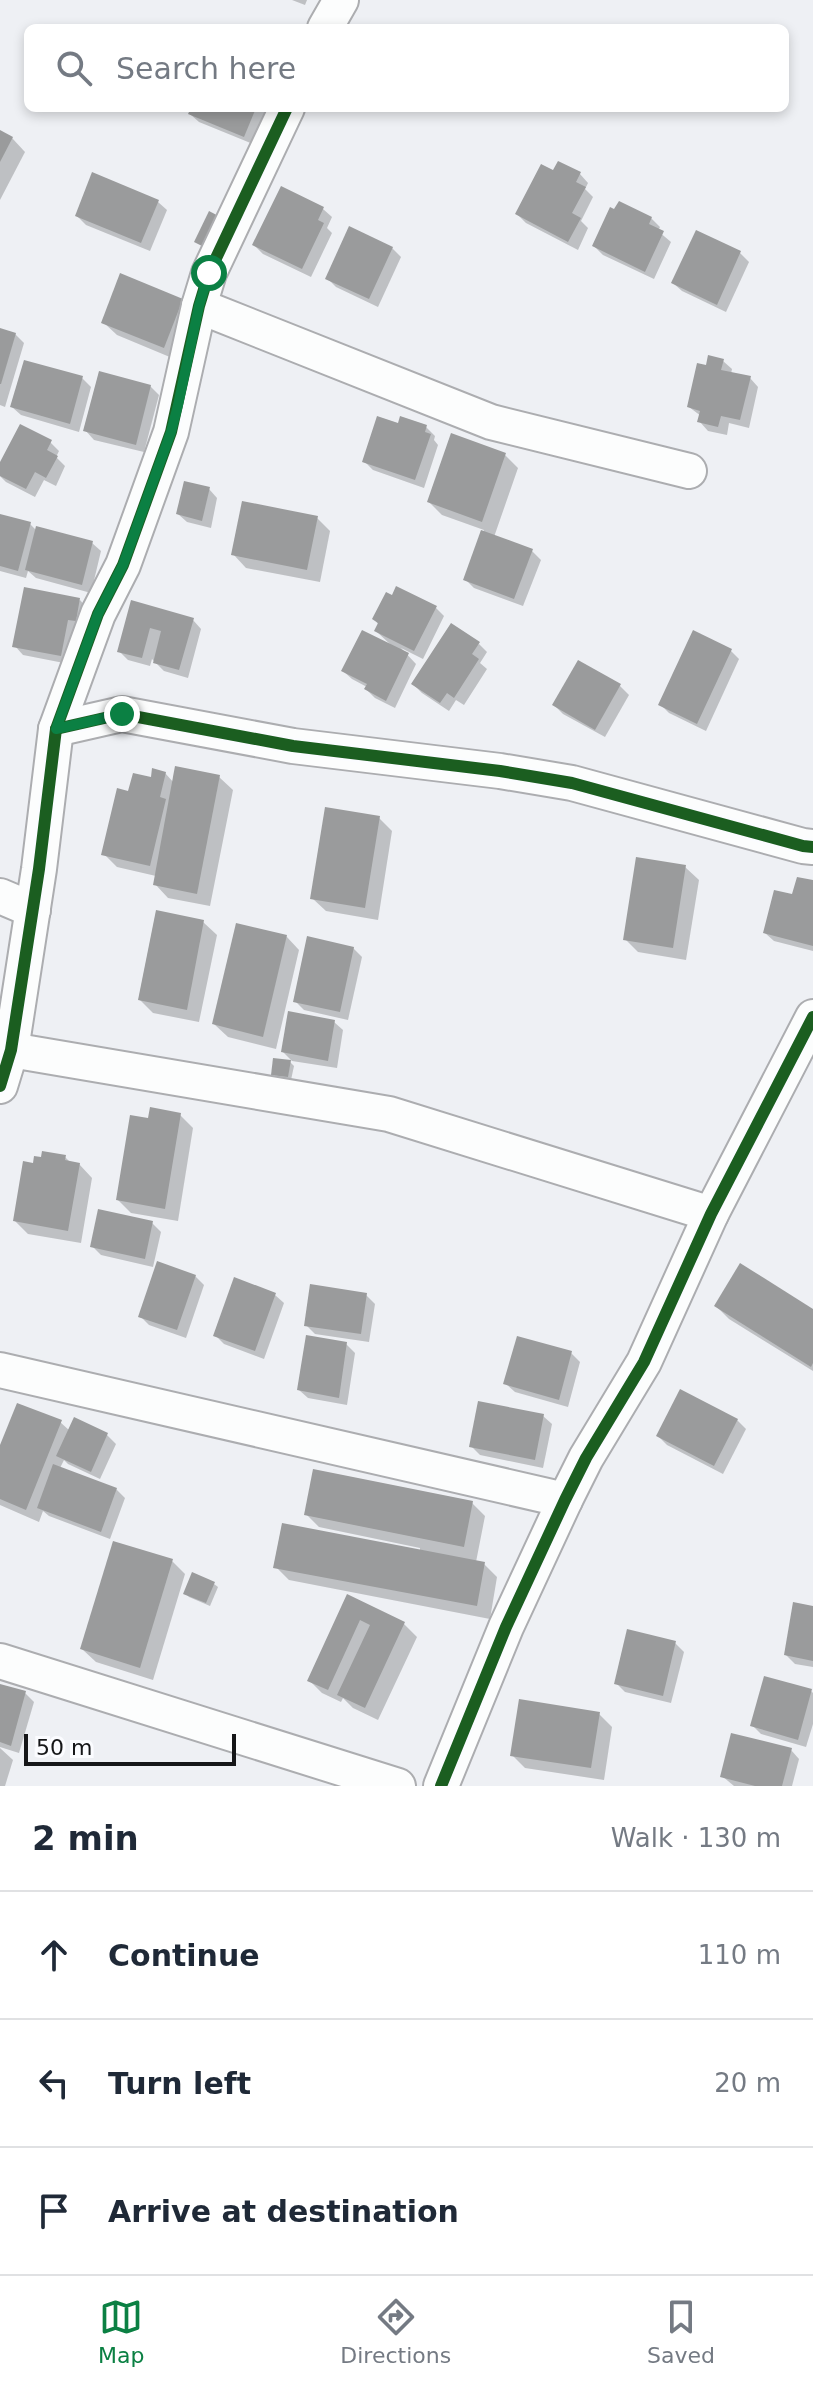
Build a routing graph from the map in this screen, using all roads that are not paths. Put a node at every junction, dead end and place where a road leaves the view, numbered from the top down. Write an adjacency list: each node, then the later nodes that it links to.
1 (341, 0): 2 (street)
2 (327, 24)
3 (285, 112): 4 (street)
4 (199, 306): 5 (street); 6 (street)
5 (689, 471)
6 (56, 729): 7 (street); 9 (street)
7 (813, 847)
8 (0, 896): 9 (street)
9 (33, 910): 11 (street)
10 (813, 1017): 13 (street)
11 (11, 1050): 12 (street); 13 (street)
12 (0, 1086)
13 (711, 1214): 15 (street)
14 (0, 1370): 15 (street)
15 (565, 1500): 18 (street)
16 (0, 1661): 17 (street)
17 (398, 1786)
18 (441, 1786)

